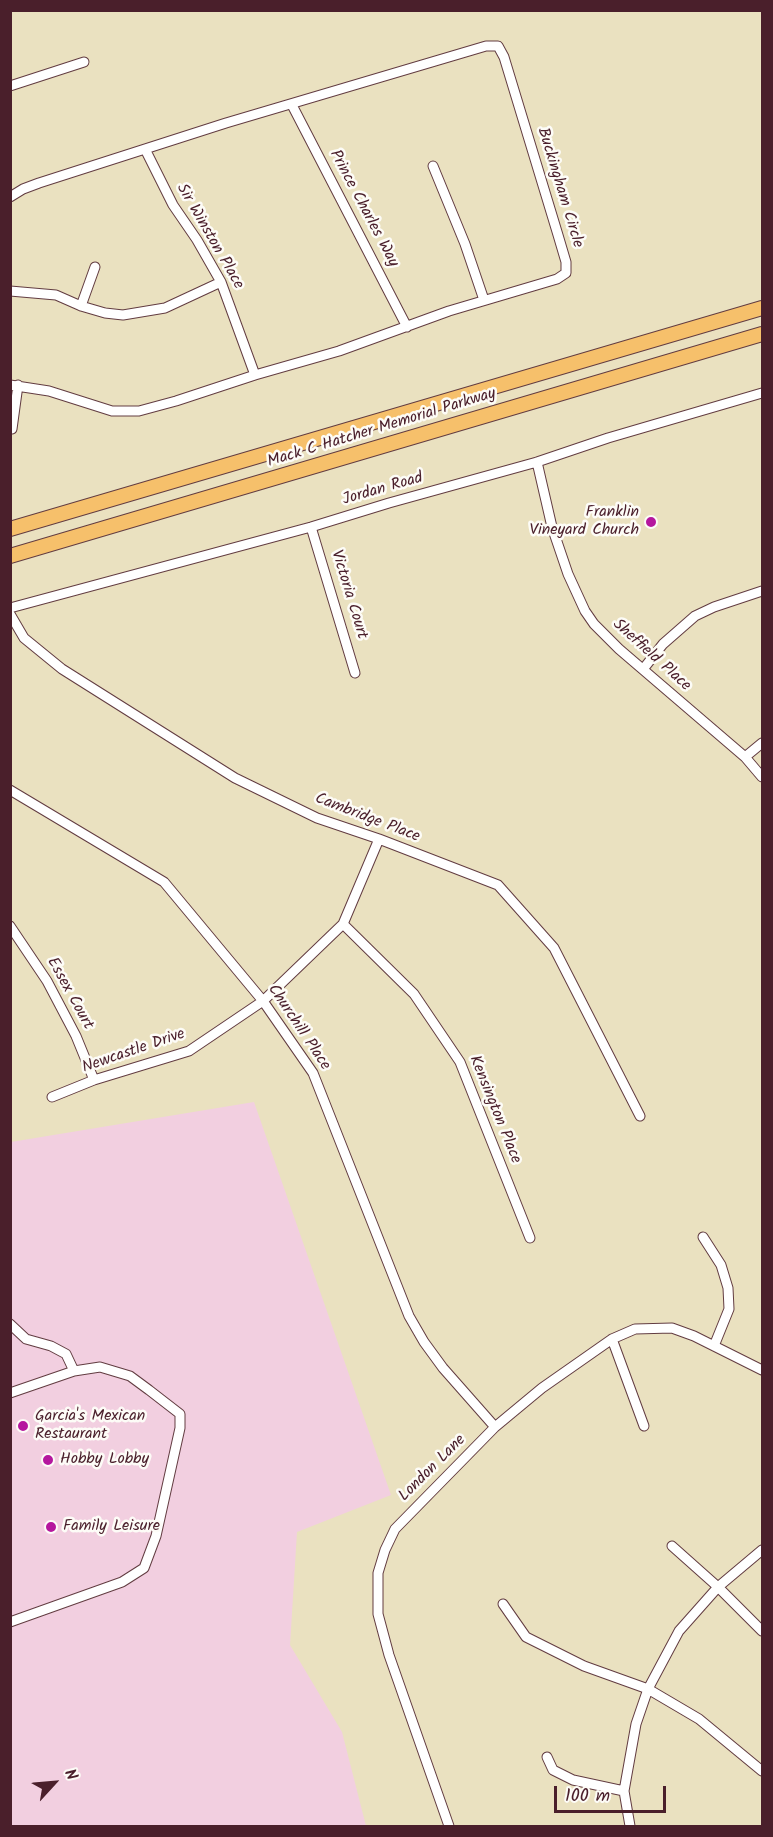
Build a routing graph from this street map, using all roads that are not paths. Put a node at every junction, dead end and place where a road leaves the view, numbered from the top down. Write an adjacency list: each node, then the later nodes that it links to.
1 (84, 62): 2 (street)
2 (10, 86)
3 (292, 105): 4 (street, Buckingham Circle); 10 (street, Buckingham Circle); 13 (street, Prince Charles Way)
4 (145, 149): 6 (street, Buckingham Circle); 8 (street, Sir Winston Place)
5 (433, 166): 10 (street)
6 (10, 197)
7 (95, 267): 11 (street)
8 (220, 282): 11 (street); 15 (street, Sir Winston Place)
9 (10, 291): 11 (street)
10 (484, 300): 13 (street, Buckingham Circle)
11 (81, 306)
12 (762, 308): 21 (highway, Mack C Hatcher Memorial Parkway)
13 (407, 327): 15 (street, Buckingham Circle)
14 (762, 334): 22 (highway, Mack C Hatcher Memorial Parkway)
15 (255, 375): 16 (street, Buckingham Circle)
16 (14, 385): 18 (street)
17 (762, 393): 19 (street, Jordan Road)
18 (12, 429)
19 (537, 462): 20 (street, Jordan Road); 26 (street, Sheffield Place)
20 (311, 527): 24 (street, Jordan Road); 27 (street, Victoria Court)
21 (10, 529)
22 (10, 556)
23 (762, 591): 26 (street)
24 (10, 608)
25 (10, 614): 32 (street, Cambridge Place)
26 (644, 668): 29 (street, Sheffield Place)
27 (355, 673)
28 (762, 743): 29 (street)
29 (745, 757): 30 (street, Sheffield Place)
30 (762, 777)
31 (10, 790): 35 (street, Churchill Place)
32 (379, 839): 33 (street, Newcastle Drive); 38 (street, Cambridge Place)
33 (343, 924): 35 (street, Newcastle Drive); 40 (street, Kensington Place)
34 (10, 926): 36 (street, Essex Court)
35 (263, 1002): 36 (street, Newcastle Drive); 48 (street, Churchill Place)
36 (94, 1080): 37 (street, Newcastle Drive)
37 (52, 1097)
38 (640, 1116)
39 (704, 1237): 43 (street)
40 (530, 1238)
41 (10, 1324): 45 (street)
42 (612, 1339): 43 (street, London Lane); 47 (street); 48 (street, London Lane)
43 (714, 1346): 44 (street, London Lane)
44 (762, 1370)
45 (74, 1371): 46 (street); 53 (street)
46 (10, 1393)
47 (644, 1426)
48 (495, 1427): 59 (street, London Lane)
49 (672, 1546): 51 (street)
50 (762, 1550): 51 (street)
51 (718, 1587): 54 (street); 55 (street)
52 (502, 1605): 55 (street)
53 (10, 1622)
54 (762, 1632)
55 (648, 1689): 57 (street); 58 (street)
56 (547, 1757): 58 (street)
57 (762, 1771)
58 (624, 1791): 60 (street)
59 (449, 1827)
60 (630, 1827)

